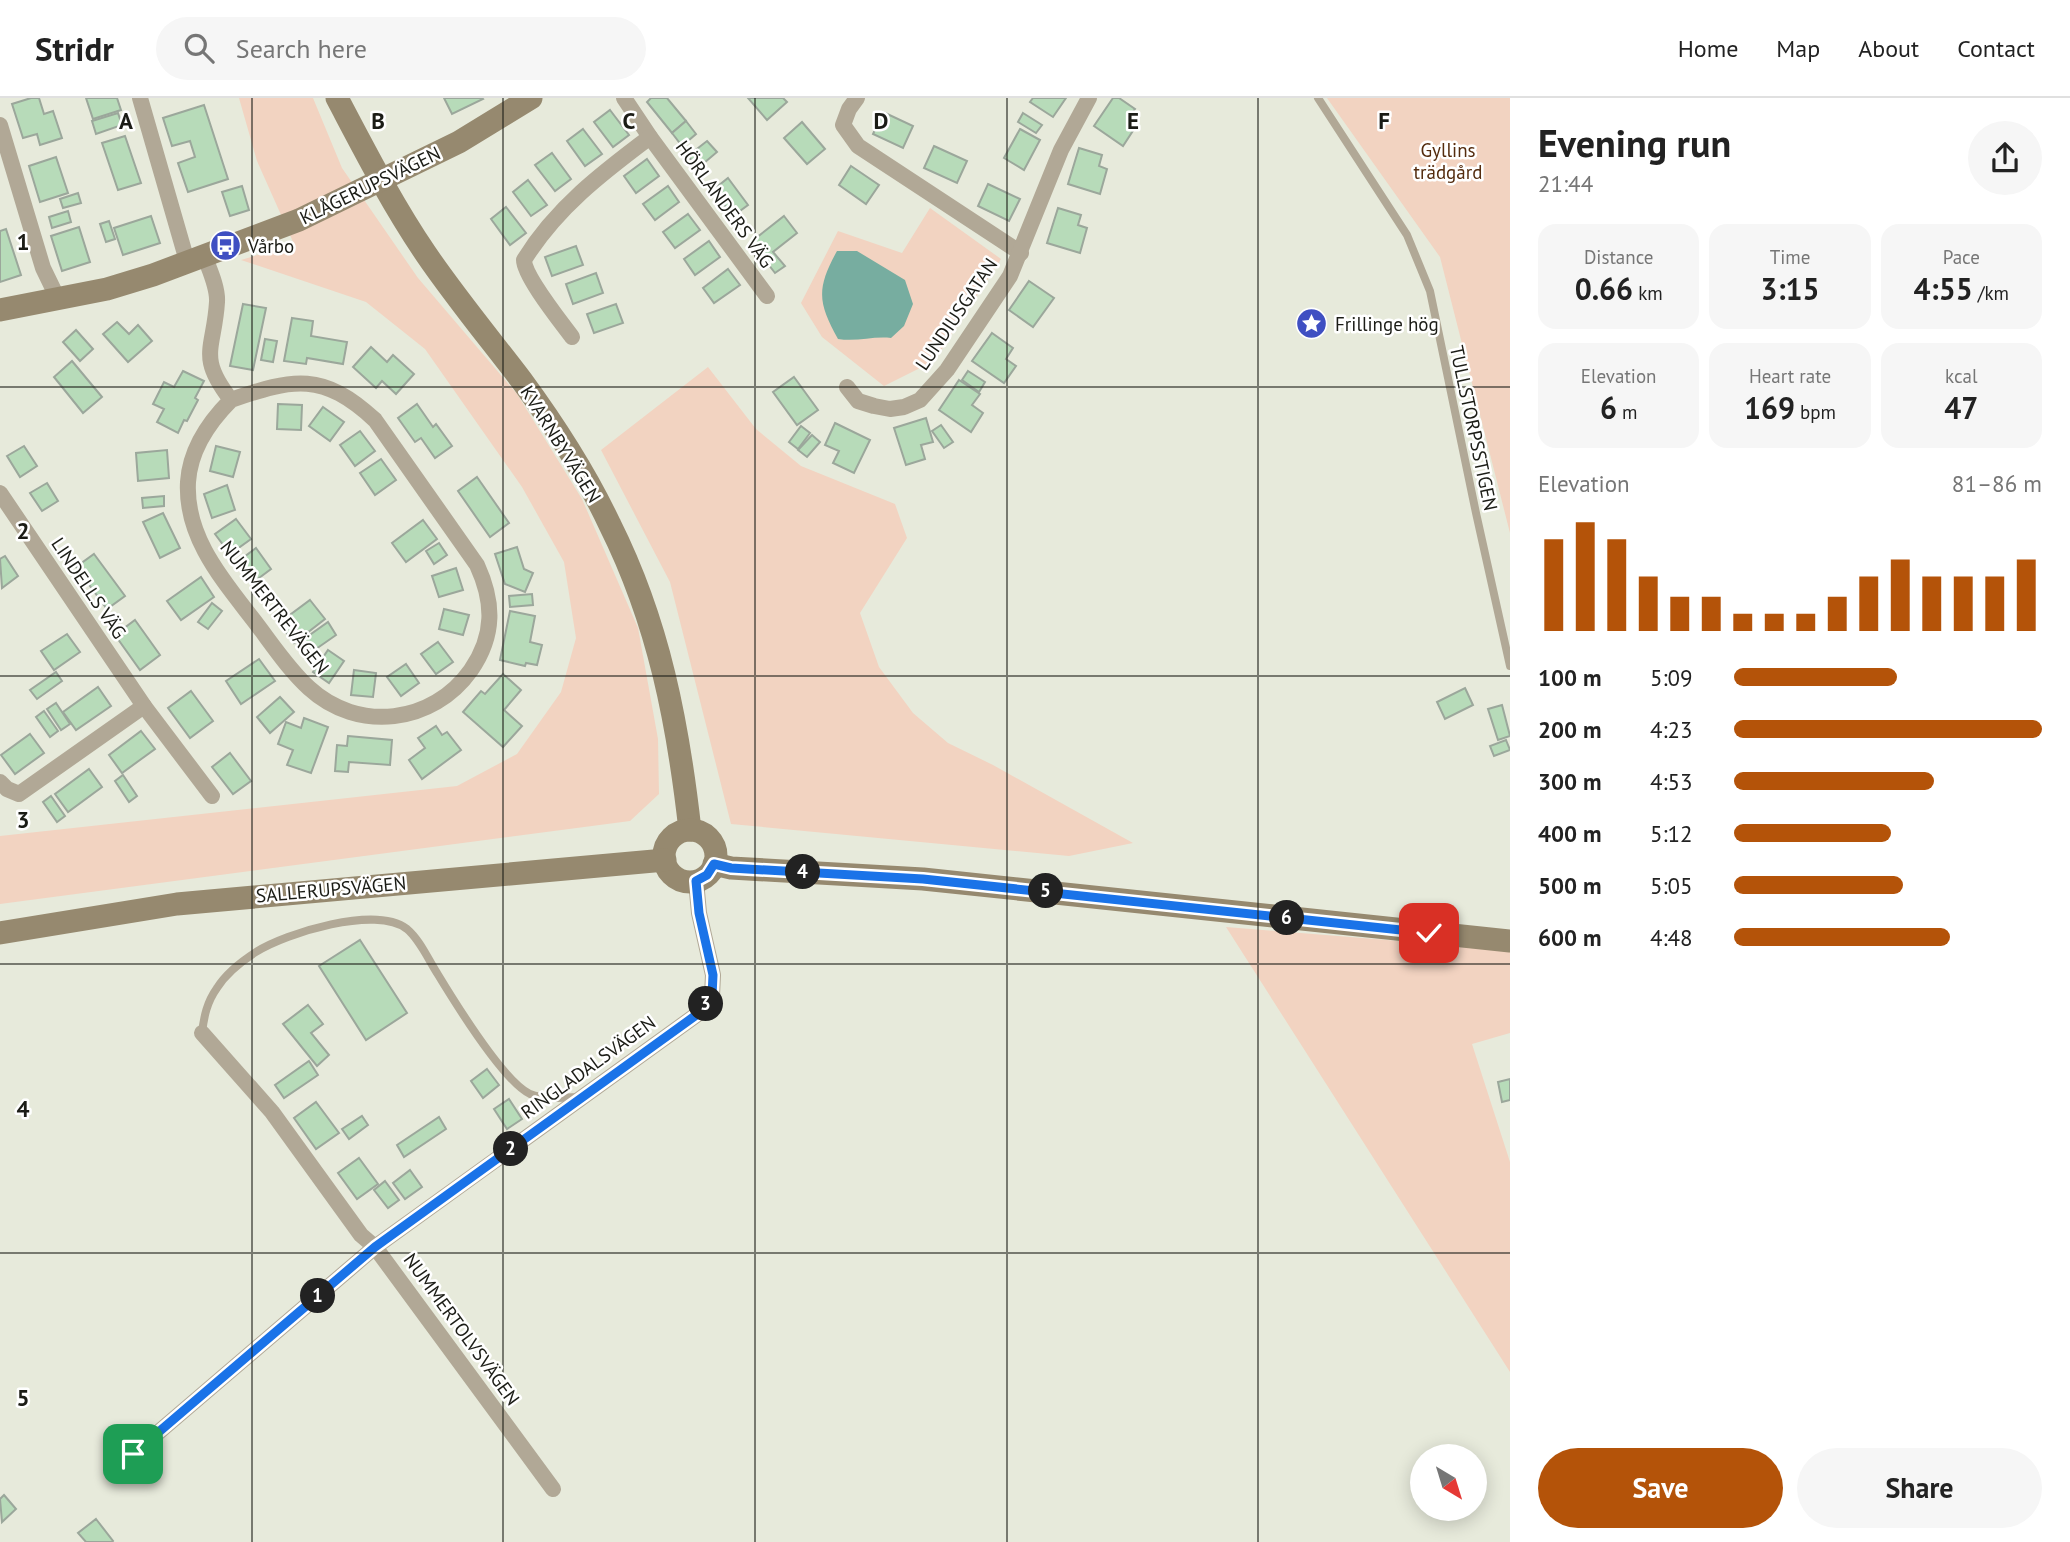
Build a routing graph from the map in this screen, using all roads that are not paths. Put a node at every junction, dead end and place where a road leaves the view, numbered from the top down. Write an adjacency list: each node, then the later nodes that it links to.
1 (140, 98): 12 (street)
2 (337, 98): 10 (main road, KVARNBYVÄGEN)
3 (531, 98): 10 (main road, KLÅGERUPSVÄGEN)
4 (624, 98): 9 (street, HÖRLANDERS VÄG)
5 (857, 98): 11 (street)
6 (1089, 98): 11 (street, LUNDIUSGATAN)
7 (1318, 98): 20 (lane, TULLSTORPSSTIGEN)
8 (0, 125): 14 (street)
9 (650, 136): 13 (street, HÖRLANDERS VÄG); 16 (street, HÖRLANDERS VÄG)
10 (380, 180): 12 (main road, KLÅGERUPSVÄGEN); 24 (main road, KVARNBYVÄGEN)
11 (1021, 253): 17 (street, LUNDIUSGATAN)
12 (195, 258): 14 (main road, KLÅGERUPSVÄGEN); 18 (street)
13 (767, 296)
14 (58, 299): 15 (main road, KLÅGERUPSVÄGEN)
15 (0, 310)
16 (572, 337)
17 (847, 387)
18 (231, 400): 18 (street, NUMMERTREVÄGEN)
19 (0, 493): 21 (street, LINDELLS VÄG)
20 (1510, 666)
21 (144, 706): 22 (street); 23 (street, LINDELLS VÄG)
22 (0, 782)
23 (212, 796)
24 (690, 830): 25 (main road); 26 (main road)
25 (664, 860): 27 (main road); 28 (main road, SALLERUPSVÄGEN)
26 (714, 864): 27 (main road); 29 (main road)
27 (696, 881): 31 (street, RINGLADALSVÄGEN)
28 (0, 933)
29 (1510, 941)
30 (202, 1033): 31 (lane); 32 (street, NUMMERTOLVSVÄGEN)
31 (584, 1096): 32 (street, RINGLADALSVÄGEN)
32 (375, 1247): 33 (street, RINGLADALSVÄGEN); 34 (street, NUMMERTOLVSVÄGEN)
33 (133, 1454)
34 (553, 1489)

